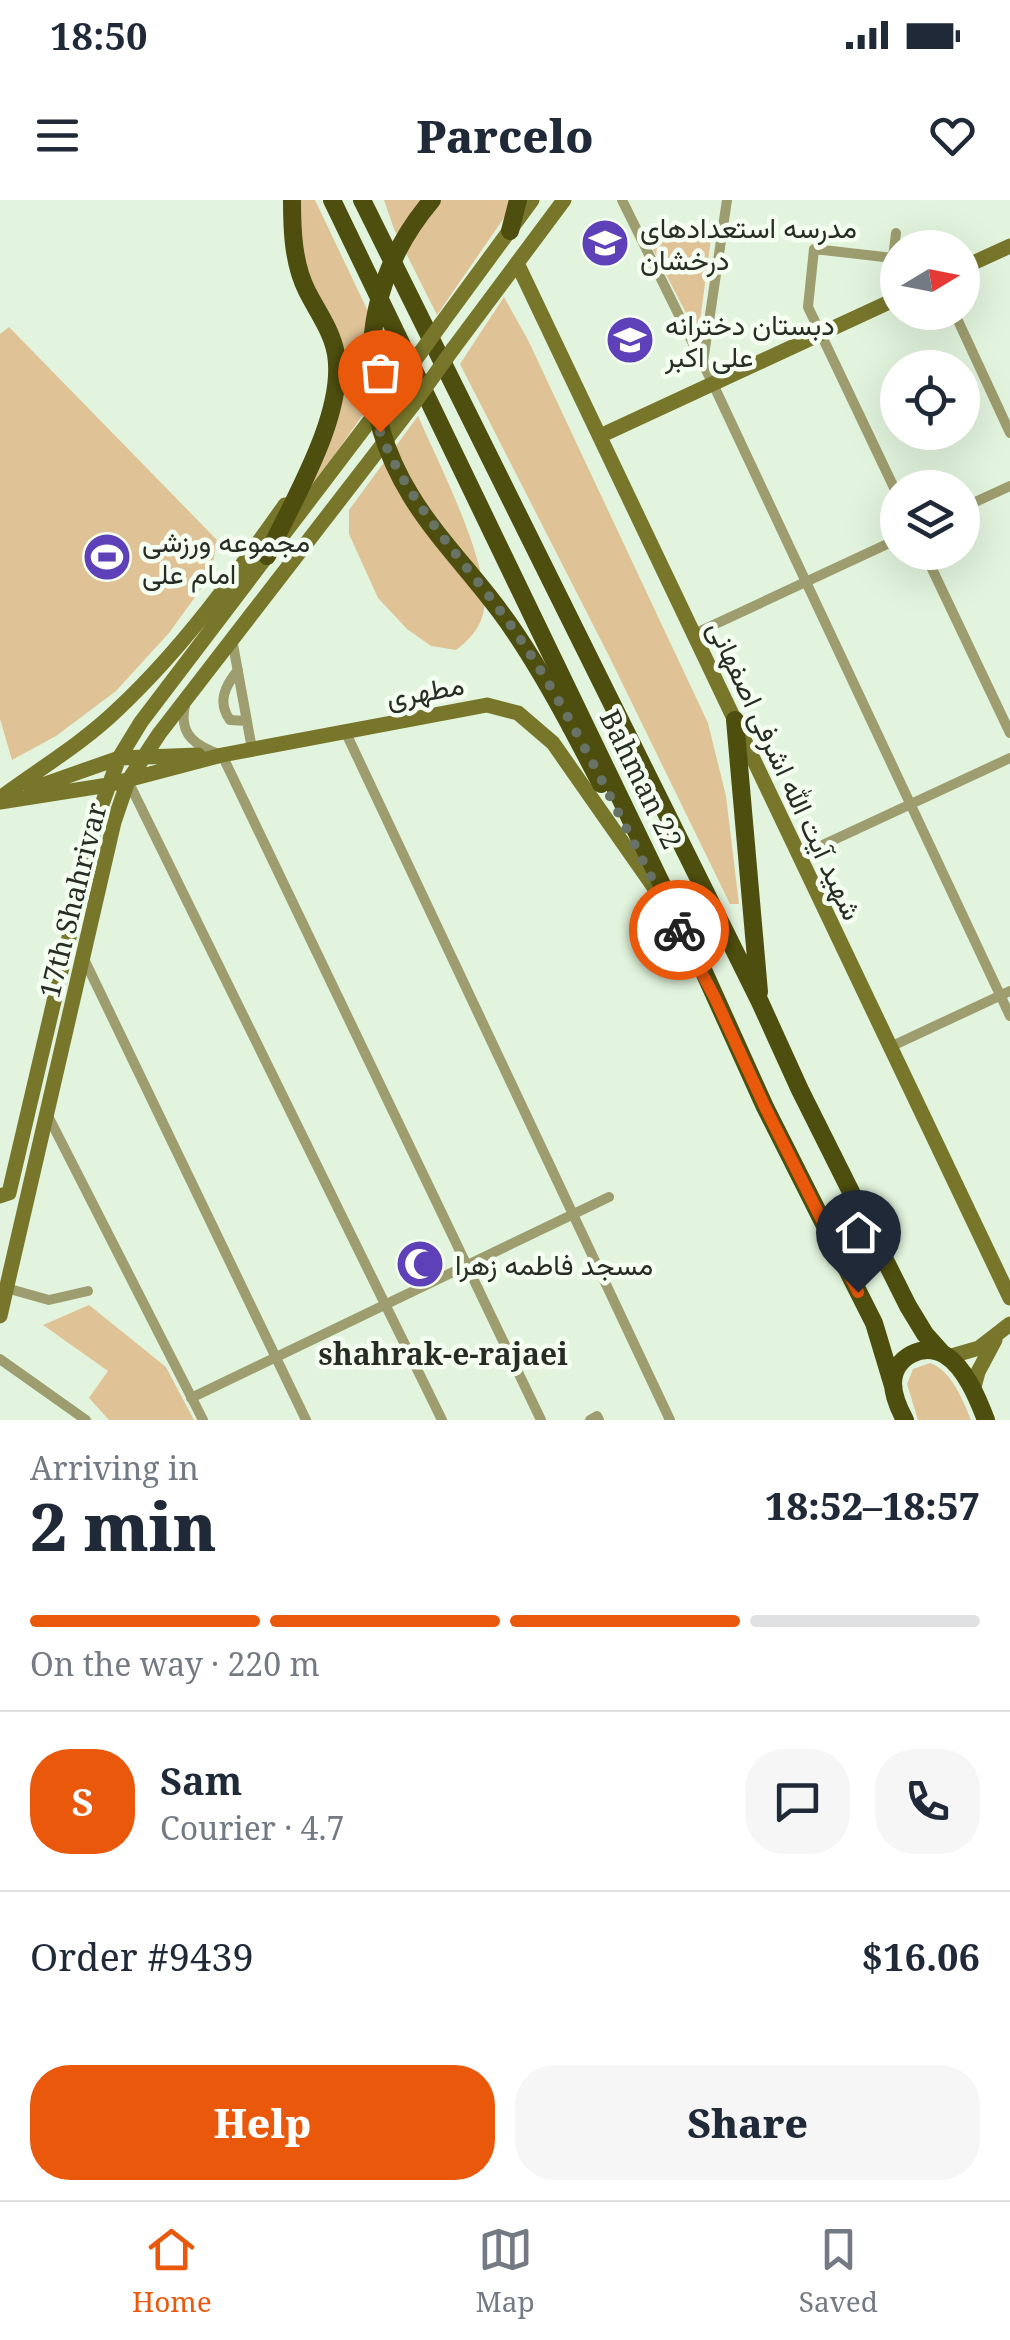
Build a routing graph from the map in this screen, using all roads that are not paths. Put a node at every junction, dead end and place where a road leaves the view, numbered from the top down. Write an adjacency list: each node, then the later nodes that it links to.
1 (292, 200): 25 (highway)
2 (332, 200): 53 (highway, Bahman 22)
3 (362, 200): 11 (highway, Bahman 22)
4 (372, 200): 11 (highway)
5 (432, 200): 50 (highway, bridge)
6 (518, 200): 12 (highway)
7 (532, 200): 12 (main road, 17th Shahrivar)
8 (564, 200): 16 (main road, 17th Shahrivar)
9 (622, 200): 20 (street)
10 (727, 200): 20 (street)
11 (374, 226): 54 (highway, Bahman 22)
12 (510, 231): 29 (main road, 17th Shahrivar, bridge)
13 (1010, 246): 15 (main road)
14 (880, 257): 19 (street)
15 (980, 260)
16 (518, 263): 23 (main road, شهید آیت الله اشرفی اصفهانی); 33 (main road, 17th Shahrivar, bridge)
17 (880, 306): 19 (main road)
18 (962, 330): 22 (street)
19 (820, 334): 21 (main road); 24 (street)
20 (703, 363): 21 (street)
21 (713, 384): 23 (main road); 31 (street)
22 (1010, 433)
23 (600, 436): 32 (main road, شهید آیت الله اشرفی اصفهانی)
24 (885, 470)
25 (299, 485): 29 (highway); 47 (main road)
26 (1010, 486): 27 (street)
27 (980, 500)
28 (880, 547): 31 (street)
29 (267, 556): 43 (main road, 17th Shahrivar)
30 (933, 570): 39 (street)
31 (805, 582): 32 (street); 48 (street)
32 (694, 634): 36 (main road, شهید آیت الله اشرفی اصفهانی)
33 (232, 639): 34 (street); 35 (main road, 17th Shahrivar)
34 (238, 670): 37 (street); 37 (street)
35 (192, 692): 41 (street); 42 (main road, 17th Shahrivar)
36 (735, 720): 49 (main road, شهید آیت الله اشرفی اصفهانی); 54 (highway)
37 (246, 721): 40 (street)
38 (345, 730): 40 (main road, مطهری); 50 (main road, مطهری); 60 (street)
39 (1010, 733)
40 (252, 749): 41 (main road, مطهری)
41 (222, 755): 42 (main road); 45 (main road); 61 (street)
42 (143, 756): 43 (main road); 45 (main road, 17th Shahrivar)
43 (119, 758): 46 (main road, 17th Shahrivar); 47 (main road)
44 (1010, 758): 48 (street)
45 (128, 781): 46 (main road); 51 (main road, 17th Shahrivar); 65 (street)
46 (108, 785): 47 (main road); 58 (main road, 17th Shahrivar)
47 (0, 800)
48 (910, 804): 49 (street); 52 (street)
49 (799, 856): 56 (main road, شهید آیت الله اشرفی اصفهانی)
50 (664, 904): 53 (highway)
51 (83, 957): 57 (main road, 17th Shahrivar); 70 (street)
52 (1005, 994): 55 (street); 56 (street)
53 (715, 998): 72 (highway, Bahman 22)
54 (760, 1002): 69 (highway, Bahman 22)
55 (1010, 1016)
56 (890, 1047): 64 (main road, شهید آیت الله اشرفی اصفهانی)
57 (47, 1113): 62 (main road, 17th Shahrivar); 74 (street)
58 (4, 1194)
59 (609, 1198): 60 (street)
60 (573, 1214): 61 (street); 82 (street)
61 (467, 1266): 65 (street); 79 (street)
62 (6, 1288): 63 (street); 66 (main road, 17th Shahrivar)
63 (88, 1291)
64 (1010, 1298)
65 (385, 1305): 70 (street); 78 (street)
66 (0, 1316)
67 (1010, 1324): 68 (main road)
68 (997, 1337): 69 (main road); 73 (main road)
69 (945, 1355): 72 (highway); 73 (highway, Bahman 22)
70 (276, 1358): 74 (street); 77 (street)
71 (0, 1359): 75 (street)
72 (893, 1386): 83 (highway, Bahman 22)
73 (973, 1391): 84 (highway, Bahman 22)
74 (192, 1398): 76 (street)
75 (86, 1420)
76 (202, 1420)
77 (306, 1420)
78 (442, 1420)
79 (541, 1420)
80 (590, 1420): 81 (street)
81 (599, 1420)
82 (670, 1420)
83 (904, 1420)
84 (986, 1420)

